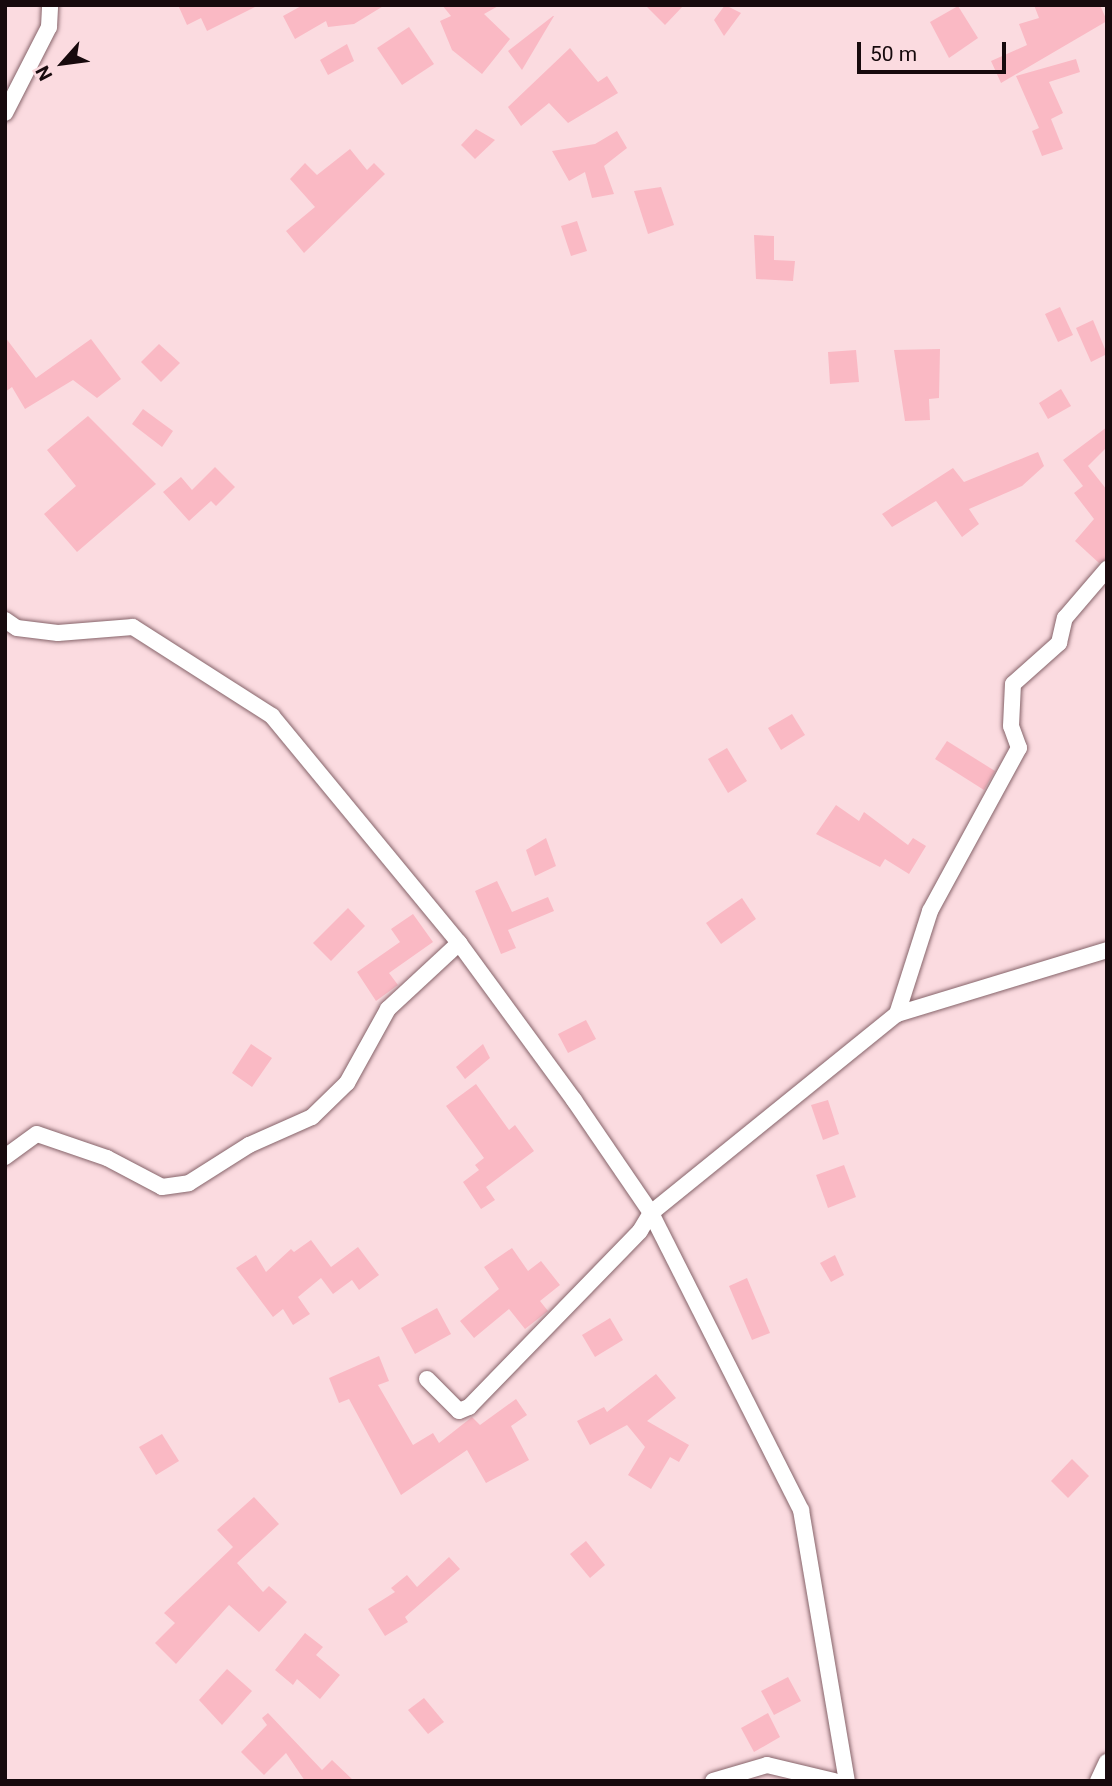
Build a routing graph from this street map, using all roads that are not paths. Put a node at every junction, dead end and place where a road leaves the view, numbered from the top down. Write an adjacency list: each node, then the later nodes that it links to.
1 (50, 5): 2 (street)
2 (5, 113)
3 (1107, 569): 7 (street)
4 (5, 620): 5 (street)
5 (459, 943): 8 (street); 9 (street)
6 (1107, 950): 7 (street)
7 (897, 1014): 9 (street)
8 (5, 1157)
9 (651, 1213): 10 (street); 14 (street)
10 (427, 1379)
11 (1107, 1762): 15 (street)
12 (713, 1781): 13 (street)
13 (834, 1781)
14 (847, 1781)
15 (1098, 1781)

